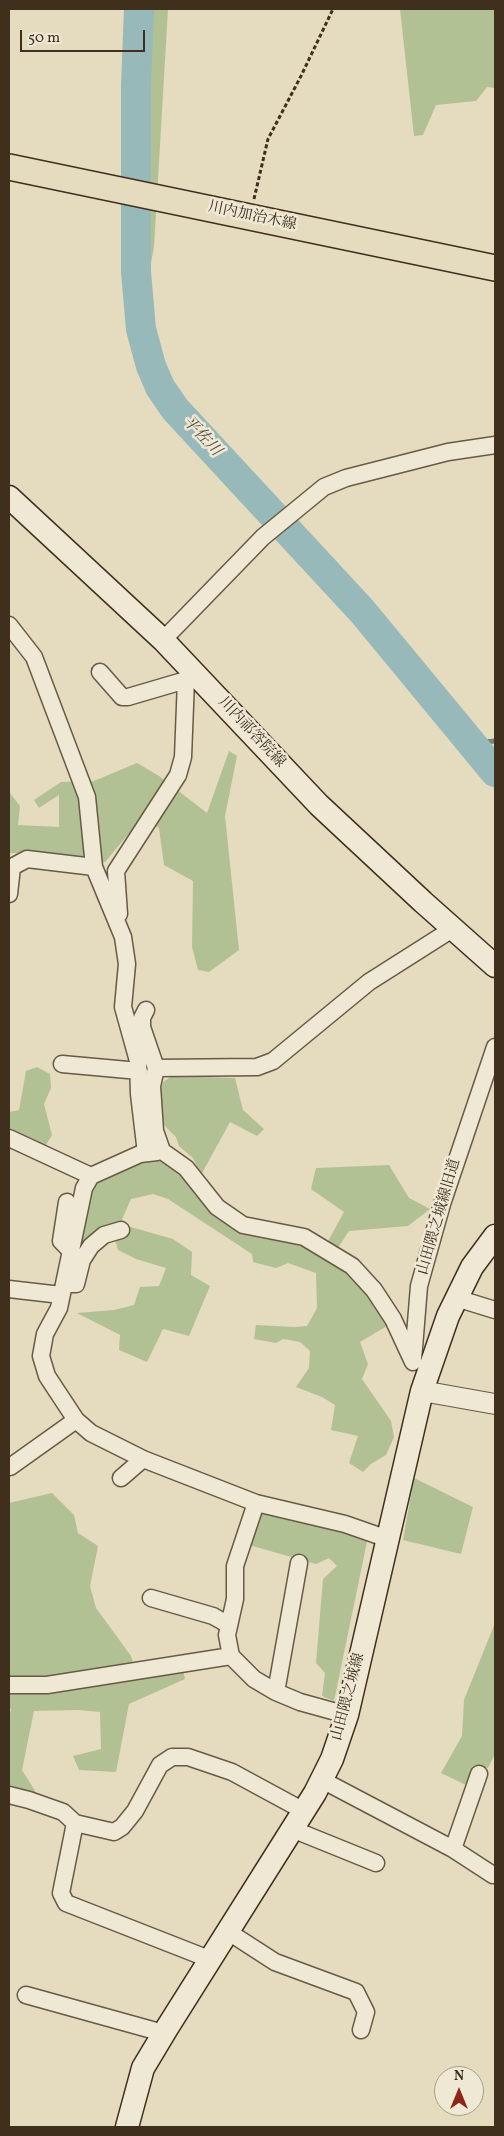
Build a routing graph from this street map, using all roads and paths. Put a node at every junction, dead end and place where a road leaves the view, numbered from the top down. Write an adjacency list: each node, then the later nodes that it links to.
1 (333, 9): 3 (path)
2 (9, 167): 3 (main road, 川内加治木線)
3 (250, 217): 4 (main road, 川内加治木線)
4 (495, 268)
5 (495, 445): 8 (street)
6 (9, 497): 8 (main road, 川内祁答院線)
7 (9, 625): 11 (street)
8 (163, 640): 10 (main road, 川内祁答院線)
9 (100, 672): 10 (street)
10 (189, 675): 13 (main road, 川内祁答院線); 14 (street)
11 (94, 867): 12 (street); 14 (street)
12 (9, 894)
13 (454, 928): 15 (main road, 川内祁答院線); 19 (street)
14 (123, 937): 20 (street)
15 (495, 966)
16 (146, 1010): 19 (street)
17 (495, 1047): 32 (street, 山田隈之城線旧道)
18 (62, 1064): 20 (street)
19 (156, 1068): 22 (street)
20 (139, 1071): 22 (street)
21 (9, 1138): 23 (street)
22 (154, 1152): 23 (street); 32 (street)
23 (91, 1176): 27 (street)
24 (67, 1202): 27 (street)
25 (121, 1230): 29 (street)
26 (495, 1236): 30 (main road, 山田隈之城線)
27 (71, 1251): 29 (street)
28 (9, 1289): 29 (street)
29 (63, 1290): 35 (street)
30 (456, 1298): 31 (street); 33 (main road, 山田隈之城線)
31 (495, 1310)
32 (412, 1362): 33 (street, 山田隈之城線旧道)
33 (422, 1391): 34 (street); 40 (main road, 山田隈之城線)
34 (495, 1404)
35 (76, 1420): 36 (street); 37 (street)
36 (143, 1459): 38 (street); 39 (street)
37 (10, 1467)
38 (121, 1478)
39 (256, 1504): 40 (street); 43 (street)
40 (388, 1539): 47 (main road, 山田隈之城線)
41 (299, 1563): 46 (street)
42 (151, 1598): 43 (street)
43 (229, 1625): 44 (street)
44 (231, 1656): 45 (street); 46 (street)
45 (9, 1686)
46 (276, 1692): 47 (street)
47 (347, 1715): 49 (main road, 山田隈之城線)
48 (479, 1774): 53 (street)
49 (322, 1780): 51 (main road, 山田隈之城線); 53 (street)
50 (9, 1794): 52 (street)
51 (298, 1820): 52 (street); 54 (street); 56 (main road, 山田隈之城線)
52 (75, 1823): 57 (street)
53 (453, 1849): 55 (street)
54 (376, 1862)
55 (493, 1875)
56 (227, 1931): 57 (main road, 山田隈之城線); 59 (street)
57 (210, 1959): 60 (main road, 山田隈之城線)
58 (26, 1995): 60 (street)
59 (361, 2030)
60 (163, 2033): 61 (main road, 山田隈之城線)
61 (127, 2127)

